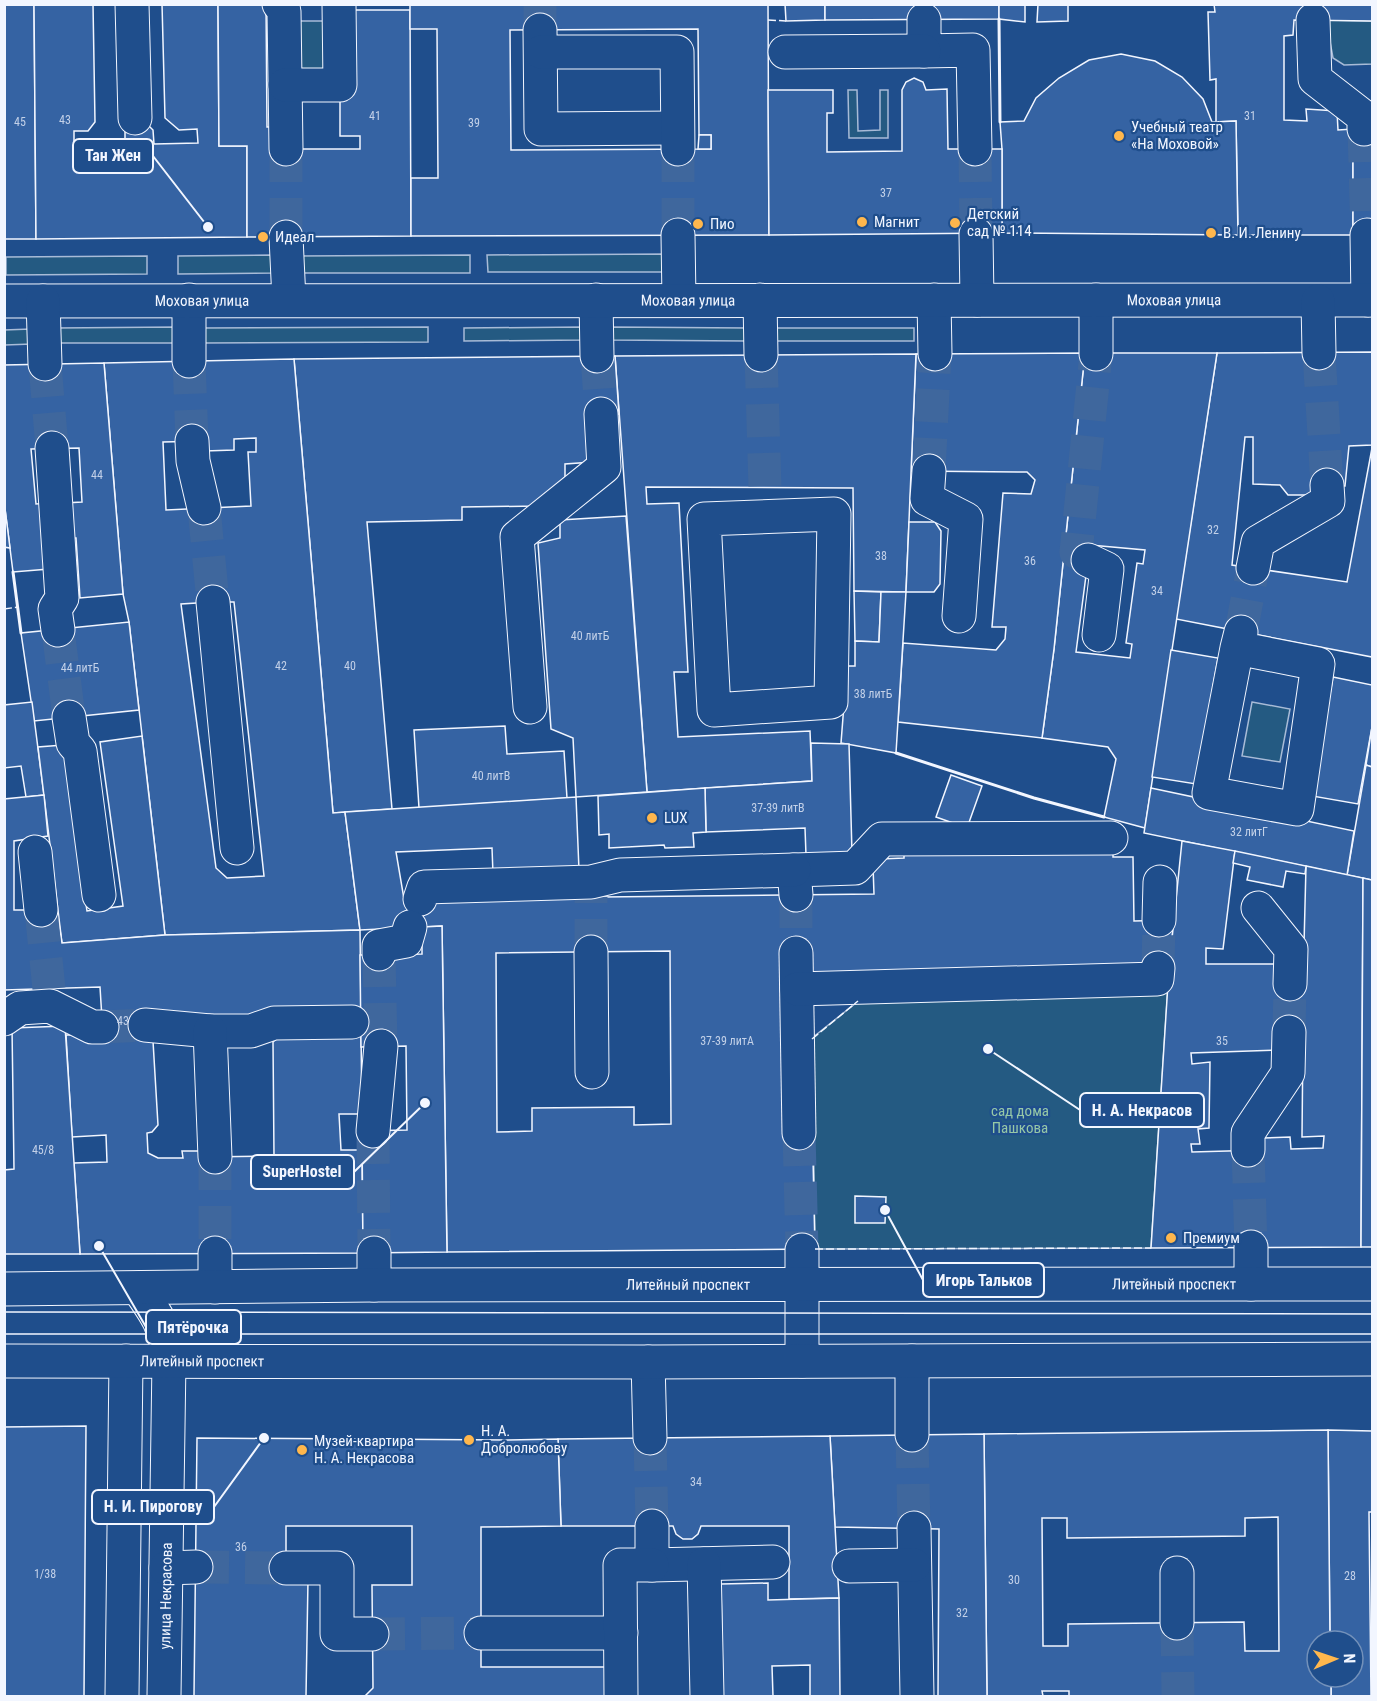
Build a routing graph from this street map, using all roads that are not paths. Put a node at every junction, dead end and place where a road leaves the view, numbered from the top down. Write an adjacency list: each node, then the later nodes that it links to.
1 (132, 4): 7 (main road)
2 (339, 4): 6 (main road)
3 (291, 7): 6 (main road)
4 (1313, 20): 8 (main road)
5 (785, 52): 11 (main road)
6 (285, 85): 10 (main road)
7 (135, 118)
8 (1367, 120)
9 (678, 139): 9 (main road)
10 (286, 149)
11 (975, 149)
12 (976, 234): 22 (main road)
13 (678, 235): 19 (main road)
14 (1367, 235): 24 (main road)
15 (286, 237): 17 (main road)
16 (189, 300): 17 (main road, Моховая улица); 26 (main road, Моховая улица); 33 (main road)
17 (288, 300): 18 (main road, Моховая улица)
18 (596, 300): 19 (main road, Моховая улица); 32 (main road)
19 (679, 300): 20 (main road, Моховая улица)
20 (760, 300): 21 (main road, Моховая улица); 31 (main road)
21 (934, 300): 22 (main road, Моховая улица); 29 (main road)
22 (977, 300): 23 (main road, Моховая улица)
23 (1096, 300): 27 (main road, Моховая улица); 30 (main road)
24 (1370, 300): 27 (main road, Моховая улица)
25 (4, 301): 26 (main road, Моховая улица)
26 (43, 301): 34 (main road)
27 (1318, 301): 28 (main road)
28 (1319, 353)
29 (935, 354)
30 (1096, 354)
31 (761, 355)
32 (597, 356)
33 (189, 361)
34 (45, 364)
35 (601, 414): 49 (main road)
36 (192, 441): 41 (main road)
37 (51, 448): 46 (main road)
38 (929, 471): 45 (main road)
39 (1327, 485): 43 (main road)
40 (766, 502): 40 (main road)
41 (204, 508)
42 (1088, 560): 47 (main road)
43 (1252, 568)
44 (213, 602): 52 (main road)
45 (959, 616)
46 (58, 630)
47 (1099, 635)
48 (1239, 640): 48 (main road)
49 (530, 707)
50 (69, 717): 55 (main road)
51 (1111, 838): 61 (main road)
52 (237, 848)
53 (35, 852): 57 (main road)
54 (1160, 882): 58 (main road)
55 (99, 895)
56 (1258, 908): 63 (main road)
57 (41, 910)
58 (1159, 920)
59 (591, 952): 72 (main road)
60 (796, 953): 64 (main road)
61 (379, 954)
62 (1158, 968): 64 (main road)
63 (1290, 984)
64 (797, 989): 74 (main road)
65 (4, 1019): 68 (main road)
66 (352, 1022): 69 (main road)
67 (145, 1025): 69 (main road)
68 (102, 1026)
69 (210, 1031): 76 (main road)
70 (1289, 1032): 75 (main road)
71 (381, 1046): 73 (main road)
72 (592, 1072)
73 (373, 1131)
74 (799, 1133)
75 (1248, 1150)
76 (215, 1157)
77 (1251, 1247): 81 (main road)
78 (802, 1250): 84 (main road)
79 (215, 1253): 85 (main road)
80 (374, 1253): 83 (main road)
81 (1251, 1284): 82 (main road, Литейный проспект); 84 (main road, Литейный проспект)
82 (1372, 1284)
83 (374, 1286): 84 (main road, Литейный проспект); 85 (main road, Литейный проспект)
84 (802, 1286): 93 (main road)
85 (215, 1287): 86 (main road, Литейный проспект)
86 (138, 1288): 87 (main road, Литейный проспект); 89 (main road, улица Некрасова)
87 (4, 1289)
88 (1372, 1359): 90 (main road, Литейный проспект)
89 (169, 1360): 92 (main road, Литейный проспект); 94 (main road, Литейный проспект); 111 (main road, улица Некрасова)
90 (912, 1360): 93 (main road, Литейный проспект); 95 (main road)
91 (4, 1361): 92 (main road, Литейный проспект)
92 (126, 1361): 110 (main road)
93 (802, 1361): 94 (main road, Литейный проспект)
94 (648, 1362): 96 (main road)
95 (912, 1435)
96 (650, 1438)
97 (652, 1526): 102 (main road)
98 (914, 1528): 101 (main road)
99 (773, 1562): 100 (main road)
100 (704, 1564): 102 (main road); 113 (main road)
101 (914, 1564): 103 (main road); 114 (main road)
102 (652, 1565): 108 (main road)
103 (849, 1566)
104 (286, 1568): 109 (main road)
105 (1177, 1573): 106 (main road)
106 (1177, 1623)
107 (480, 1633): 108 (main road)
108 (621, 1633): 112 (main road)
109 (372, 1634)
110 (122, 1696)
111 (164, 1696)
112 (621, 1696)
113 (707, 1696)
114 (917, 1696)

